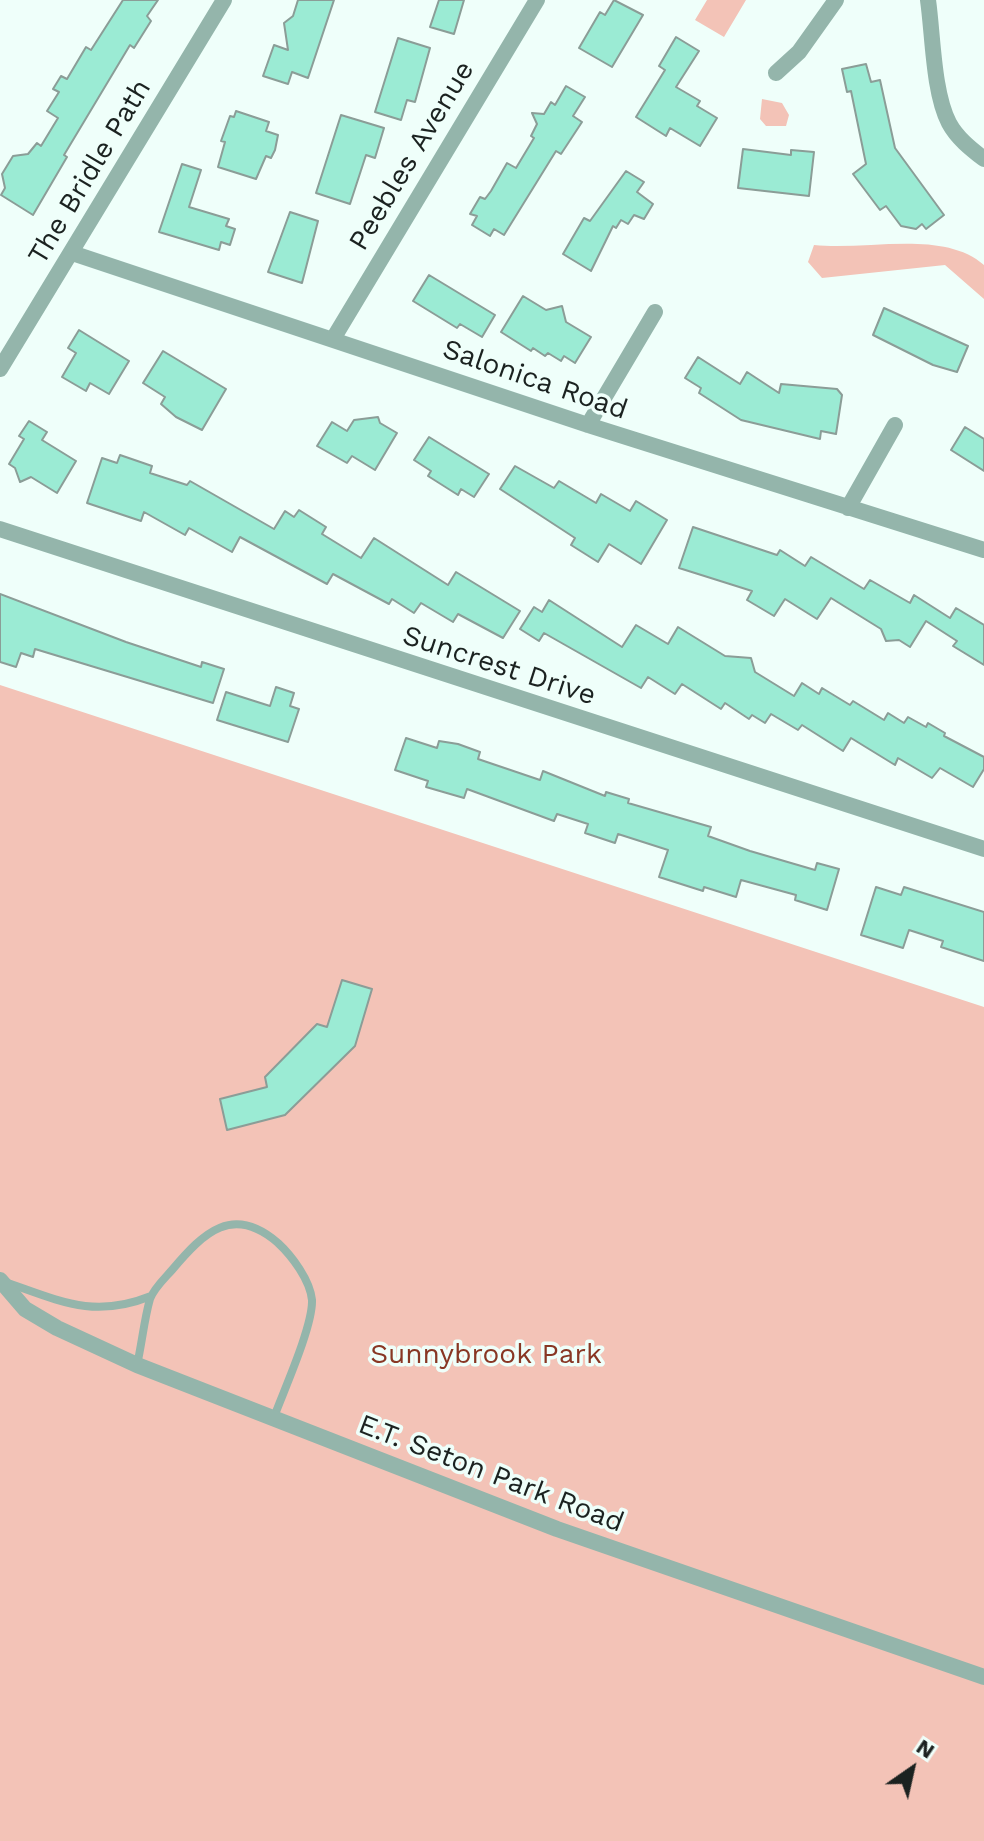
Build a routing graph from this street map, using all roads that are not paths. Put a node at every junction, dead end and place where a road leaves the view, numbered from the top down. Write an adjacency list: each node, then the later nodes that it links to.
1 (224, 0): 7 (street, The Bridle Path)
2 (537, 0): 9 (street, Peebles Avenue)
3 (836, 0): 5 (street)
4 (928, 0): 6 (street)
5 (776, 73)
6 (984, 159)
7 (72, 253): 9 (street, Salonica Road); 10 (street, The Bridle Path)
8 (655, 312): 11 (street)
9 (333, 339): 11 (street, Salonica Road)
10 (0, 369)
11 (588, 425): 13 (street, Salonica Road)
12 (895, 425): 13 (street)
13 (848, 508): 15 (street, Salonica Road)
14 (0, 529): 16 (street, Suncrest Drive)
15 (984, 550)
16 (984, 849)
17 (0, 1280): 18 (lane); 19 (street, E.T. Seton Park Road)
18 (151, 1296): 19 (lane); 20 (lane)
19 (137, 1365): 20 (street, E.T. Seton Park Road)
20 (274, 1417): 21 (street, E.T. Seton Park Road)
21 (984, 1677)

